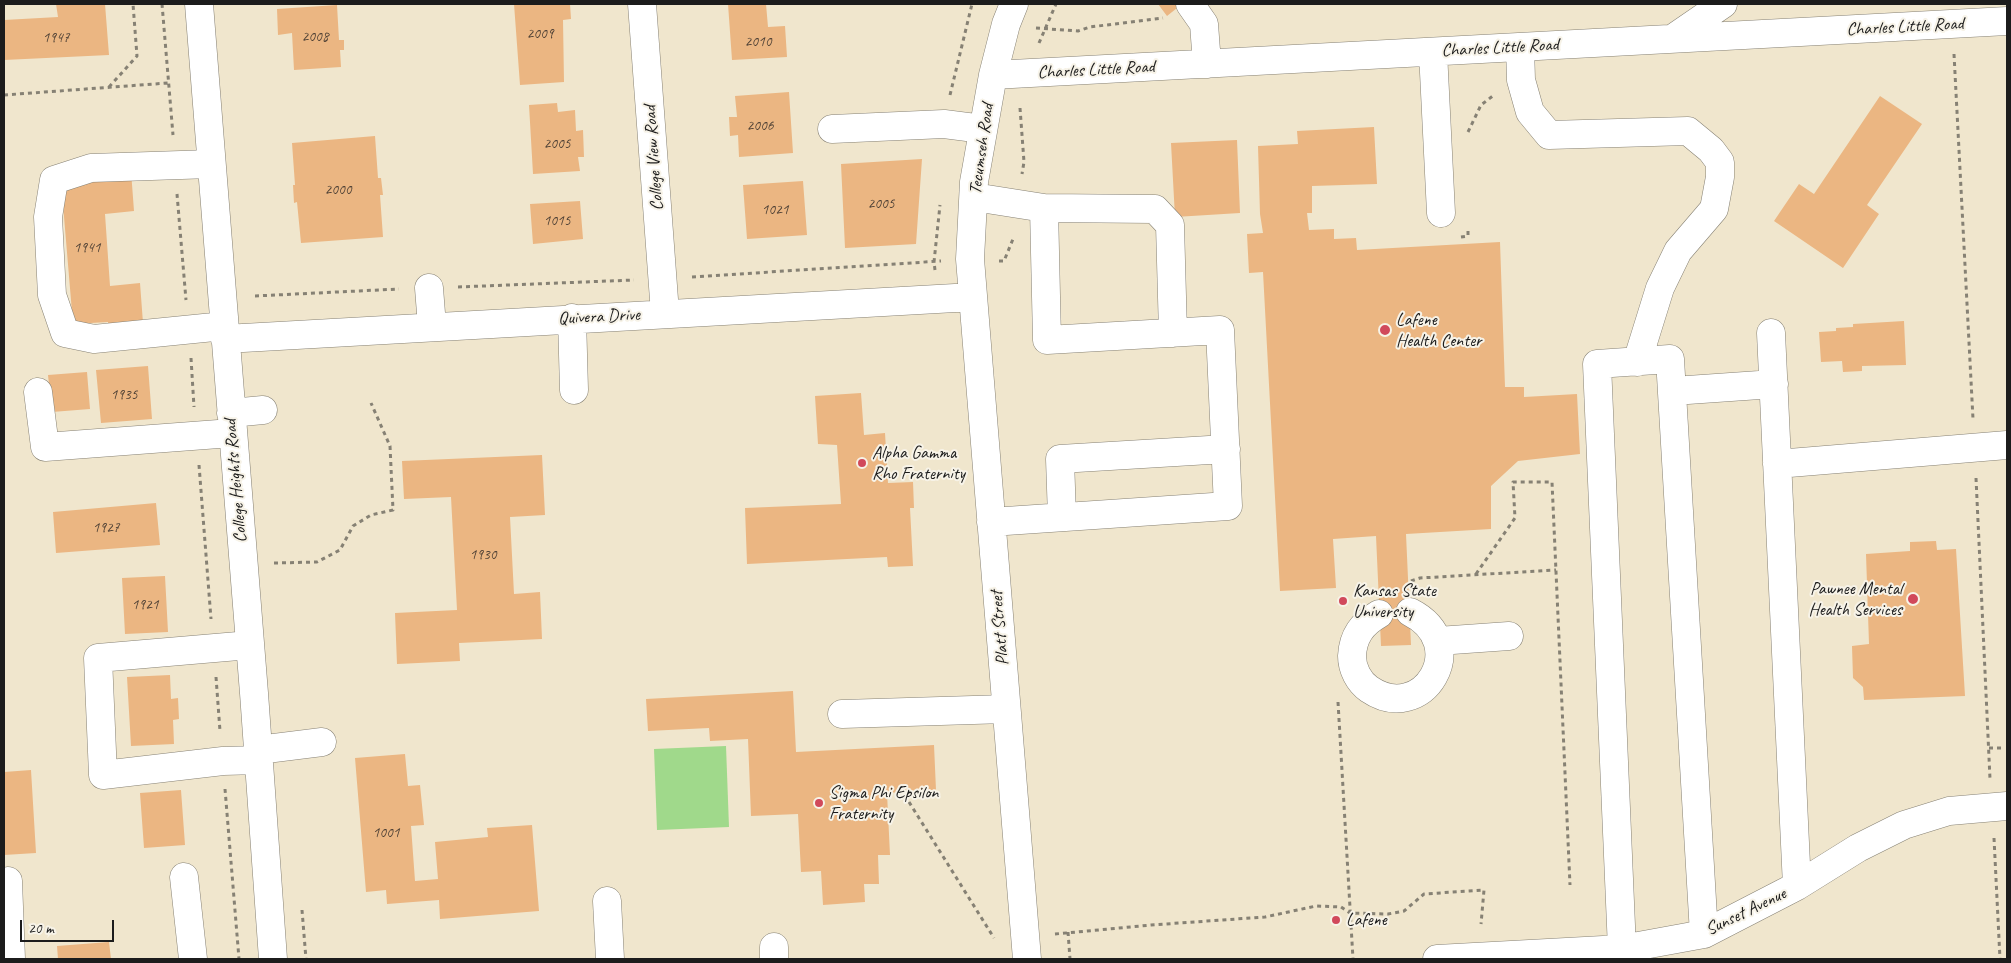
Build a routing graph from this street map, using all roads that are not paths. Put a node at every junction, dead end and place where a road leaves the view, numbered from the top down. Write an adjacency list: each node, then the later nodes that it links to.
1 (199, 4): 15 (street, College Heights Road)
2 (642, 4): 21 (street, College View Road)
3 (1723, 4): 8 (street)
4 (2006, 4): 7 (street)
5 (1194, 9): 11 (street)
6 (1010, 14): 12 (street, Tecumseh Road)
7 (2007, 23): 8 (street, Charles Little Road)
8 (1672, 39): 9 (street, Charles Little Road)
9 (1520, 47): 10 (street, Charles Little Road); 27 (street)
10 (1433, 52): 11 (street, Charles Little Road); 18 (street)
11 (1207, 64): 12 (street, Charles Little Road)
12 (993, 75): 14 (street, Tecumseh Road)
13 (832, 129): 14 (street)
14 (984, 129): 16 (street, Tecumseh Road)
15 (211, 164): 24 (street, College Heights Road); 24 (street, Quivera Drive)
16 (974, 196): 17 (street); 20 (street, Tecumseh Road)
17 (1031, 206): 25 (street); 25 (street)
18 (1441, 213)
19 (429, 288): 23 (street)
20 (973, 297): 21 (street, Quivera Drive); 38 (street, Platt Street)
21 (665, 313): 22 (street, Quivera Drive)
22 (572, 318): 23 (street, Quivera Drive); 29 (street)
23 (432, 326): 24 (street, Quivera Drive)
24 (224, 332): 33 (street, College Heights Road)
25 (1174, 332): 35 (street)
26 (1771, 332): 28 (street)
27 (1637, 362): 30 (street); 55 (street)
28 (1774, 384): 30 (street); 36 (street)
29 (574, 390)
30 (1673, 391): 53 (street)
31 (38, 392): 33 (street)
32 (263, 410): 33 (street)
33 (231, 423): 43 (street, College Heights Road)
34 (2007, 445): 36 (street)
35 (1226, 449): 37 (street); 37 (street)
36 (1777, 464): 51 (street)
37 (1062, 517): 38 (street)
38 (991, 522): 44 (street, Platt Street)
39 (1410, 612): 42 (street)
40 (1379, 614): 42 (street)
41 (1509, 636): 42 (street)
42 (1438, 641)
43 (250, 645): 47 (street, College Heights Road); 47 (street)
44 (1006, 709): 45 (street); 54 (street, Platt Street)
45 (842, 714)
46 (322, 742): 47 (street)
47 (259, 755): 59 (street, College Heights Road)
48 (2000, 807): 51 (street, Sunset Avenue)
49 (184, 877): 58 (street)
50 (8, 881): 57 (street)
51 (1797, 886): 53 (street, Sunset Avenue)
52 (607, 901): 60 (street)
53 (1704, 934): 55 (street, Sunset Avenue)
54 (1026, 949)
55 (1622, 949): 56 (street, Sunset Avenue)
56 (1585, 956): 61 (street, Sunset Avenue)
57 (11, 959)
58 (193, 959)
59 (273, 959)
60 (610, 959)
61 (1437, 959)

